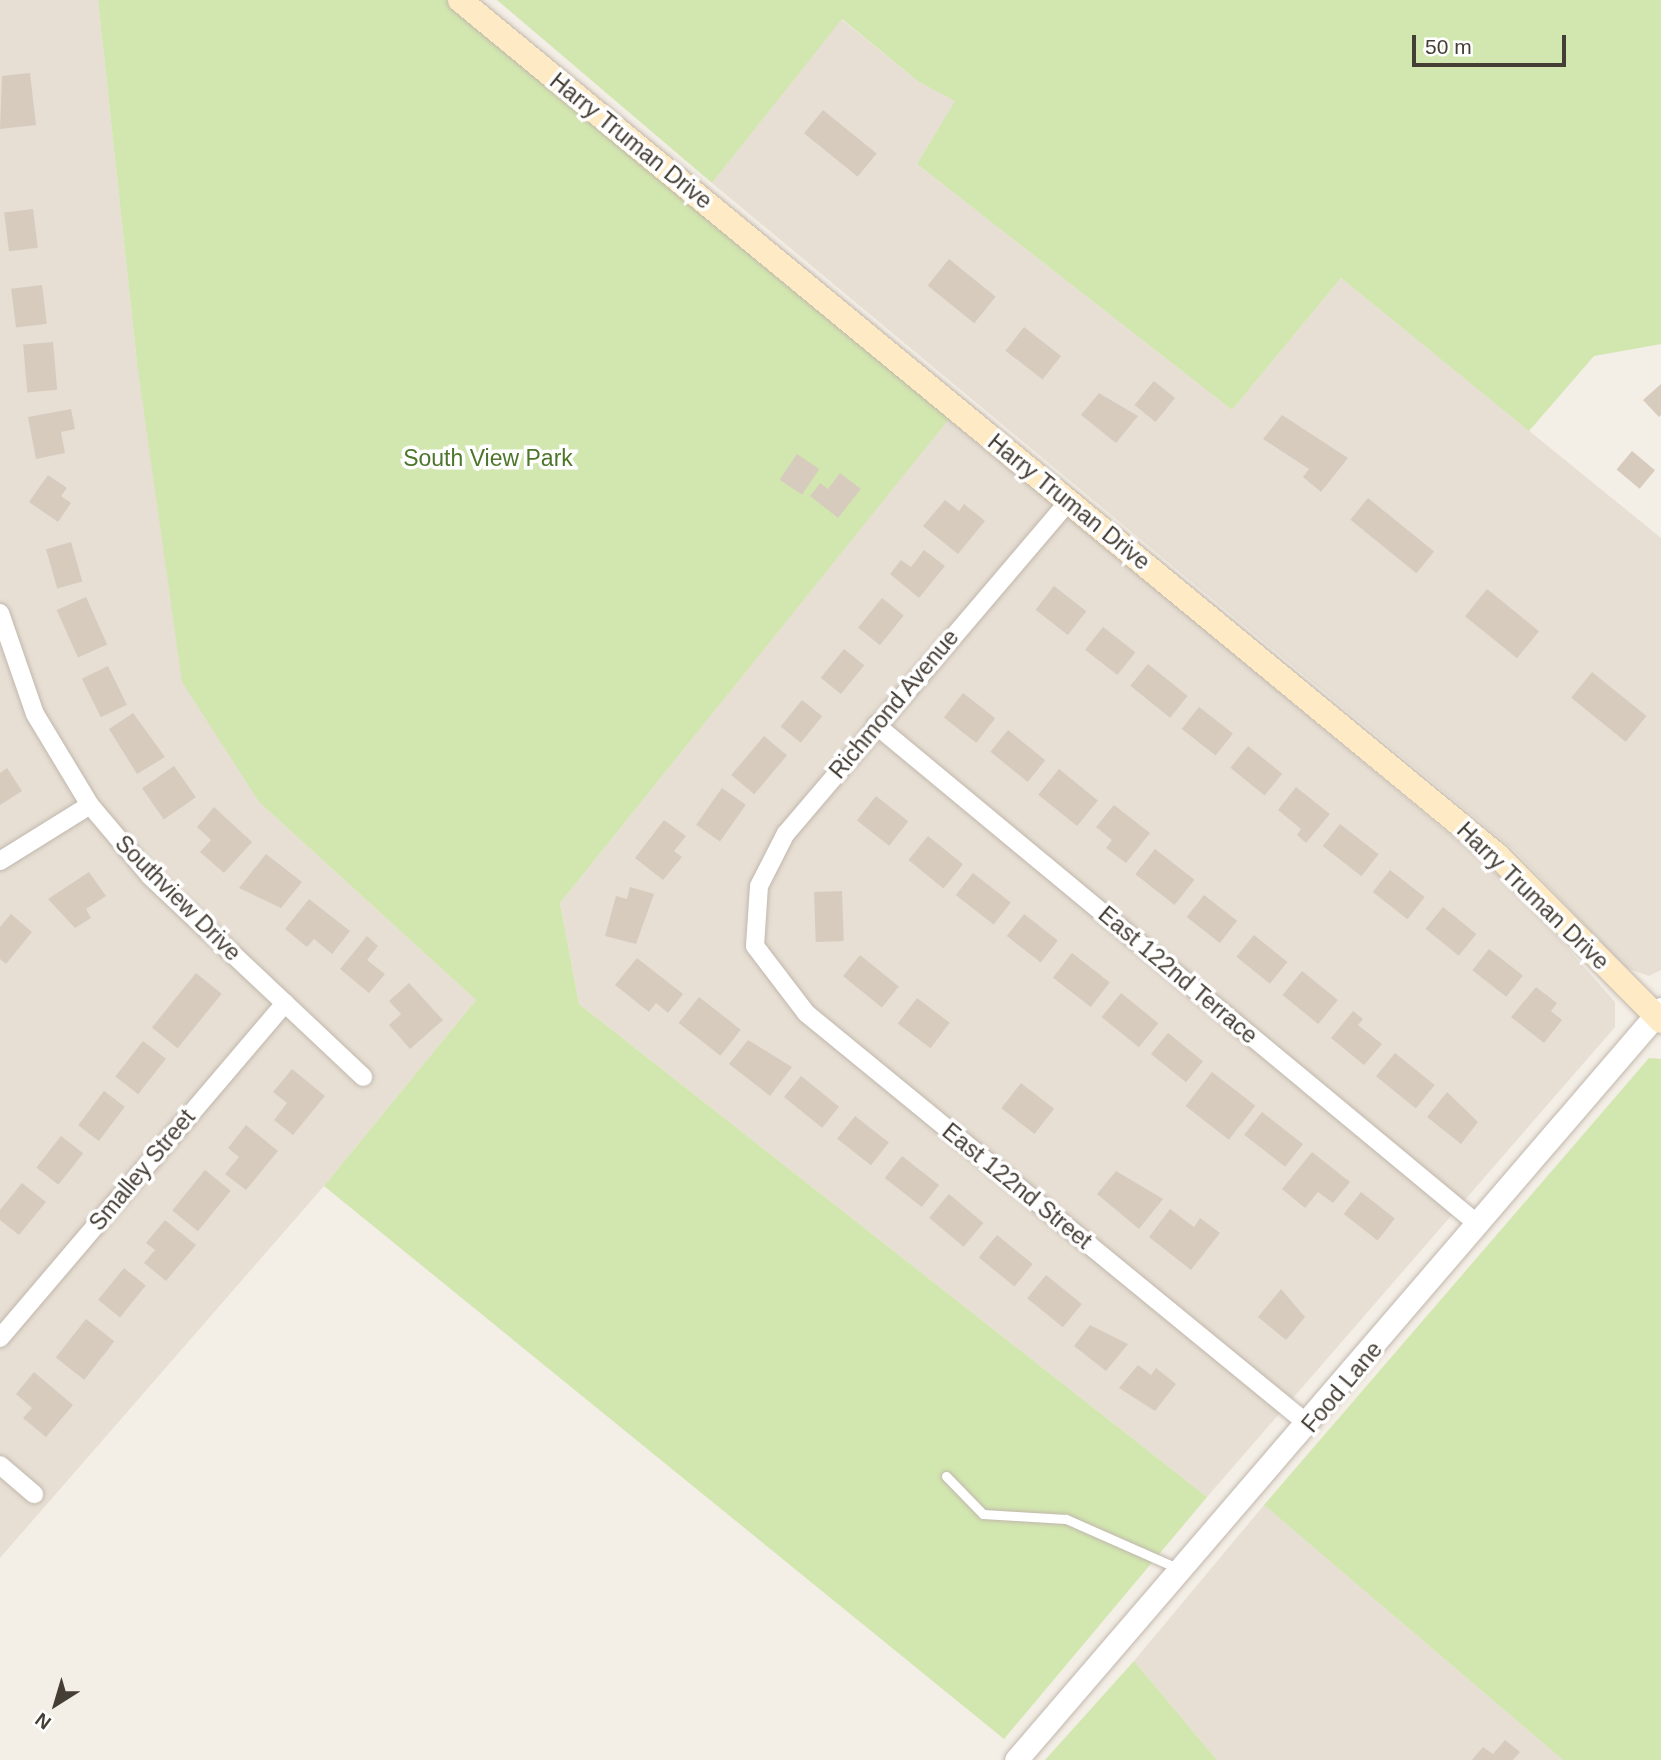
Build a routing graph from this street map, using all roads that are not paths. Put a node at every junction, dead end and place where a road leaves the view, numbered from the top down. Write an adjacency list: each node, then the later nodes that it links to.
1 (460, 0): 2 (main road, Harry Truman Drive)
2 (1069, 501): 4 (street, Richmond Avenue); 9 (main road, Harry Truman Drive)
3 (0, 613): 5 (street, Southview Drive)
4 (876, 725): 7 (street, Richmond Avenue); 11 (street, East 122nd Terrace)
5 (90, 805): 6 (street); 8 (street, Southview Drive)
6 (0, 861)
7 (752, 925): 13 (street, East 122nd Street)
8 (285, 1003): 10 (street, Southview Drive); 12 (street, Smalley Street)
9 (1659, 1015): 11 (street, Food Lane)
10 (363, 1077)
11 (1479, 1225): 13 (street, Food Lane)
12 (0, 1338)
13 (1309, 1425): 17 (street, Food Lane)
14 (0, 1465): 16 (street)
15 (946, 1476): 17 (lane)
16 (34, 1494)
17 (1182, 1571): 18 (street, Food Lane)
18 (1016, 1760)

